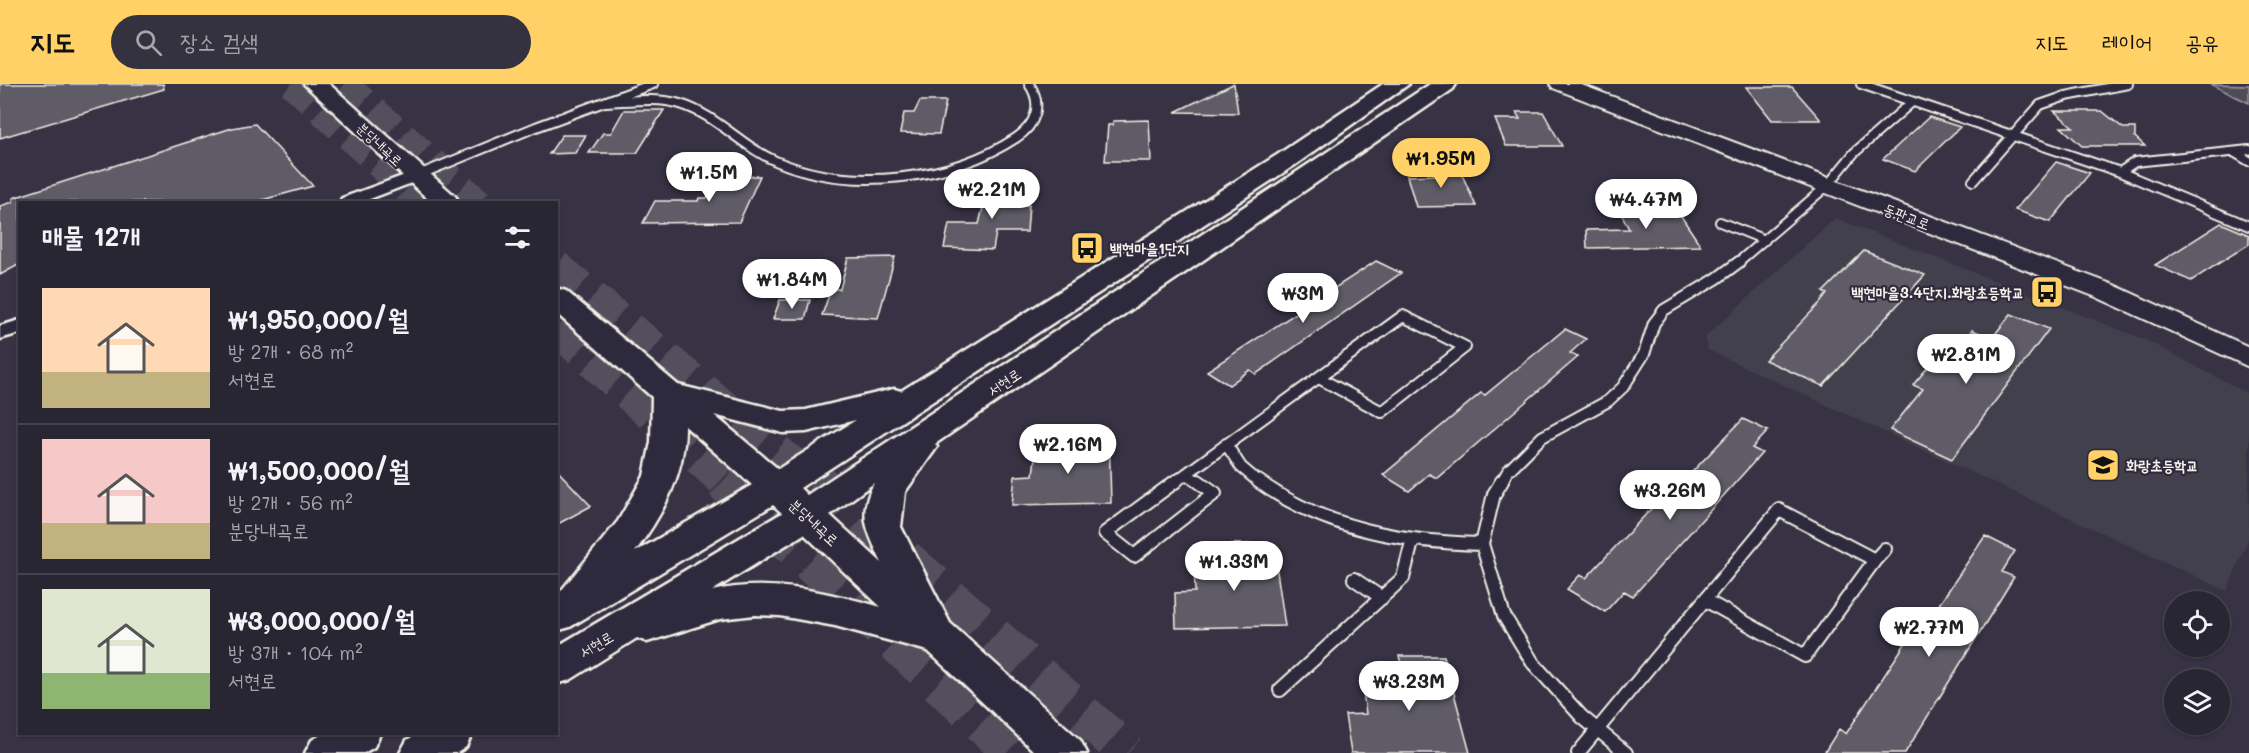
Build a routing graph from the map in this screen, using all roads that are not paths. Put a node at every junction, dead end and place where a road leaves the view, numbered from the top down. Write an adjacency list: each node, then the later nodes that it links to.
1 (315, 84): 18 (main road, 분당내곡로)
2 (653, 84): 11 (lane)
3 (1029, 84): 11 (lane)
4 (1398, 84): 31 (main road)
5 (1445, 84): 33 (main road, 서현로)
6 (1560, 84): 20 (main road, 동판교로)
7 (1861, 84): 12 (lane)
8 (2097, 84): 10 (lane)
9 (2128, 84): 10 (lane)
10 (2106, 88): 13 (lane)
11 (607, 102): 18 (lane)
12 (1912, 102): 13 (lane); 20 (lane)
13 (2015, 135): 17 (lane); 19 (lane)
14 (2249, 150): 15 (lane)
15 (2234, 151): 16 (lane); 17 (lane)
16 (2249, 161)
17 (2120, 172): 24 (lane)
18 (416, 177): 21 (street); 22 (main road, 분당내곡로)
19 (1973, 181)
20 (1827, 186): 25 (lane); 29 (main road, 동판교로)
21 (351, 201)
22 (445, 201)
23 (1720, 222): 25 (lane)
24 (2249, 226)
25 (1765, 240): 39 (lane)
26 (558, 299): 32 (main road, 분당내곡로)
27 (18, 327): 28 (street)
28 (0, 333)
29 (2249, 358)
30 (1319, 378): 30 (lane); 34 (lane)
31 (924, 392): 32 (main road); 36 (main road)
32 (668, 393): 36 (main road, 분당내곡로); 45 (main road)
33 (932, 430): 37 (main road, 서현로); 47 (main road)
34 (1226, 444): 35 (lane); 38 (lane)
35 (1185, 473): 35 (lane)
36 (776, 488): 37 (main road, 분당내곡로); 45 (main road)
37 (806, 515): 46 (main road, 서현로); 47 (main road, 분당내곡로)
38 (1412, 542): 39 (lane); 43 (lane)
39 (1482, 544): 50 (lane)
40 (1885, 549): 41 (lane)
41 (1875, 560): 44 (lane); 44 (lane)
42 (1354, 579): 43 (lane)
43 (1382, 598): 49 (lane)
44 (1705, 600): 50 (lane)
45 (563, 612)
46 (607, 638): 47 (main road); 48 (main road, 서현로)
47 (940, 638): 55 (main road, 분당내곡로)
48 (558, 667)
49 (1280, 690)
50 (1598, 730): 56 (lane); 57 (lane)
51 (357, 735): 53 (main road)
52 (449, 735): 54 (main road)
53 (327, 753)
54 (422, 753)
55 (1065, 753)
56 (1578, 753)
57 (1626, 753)

